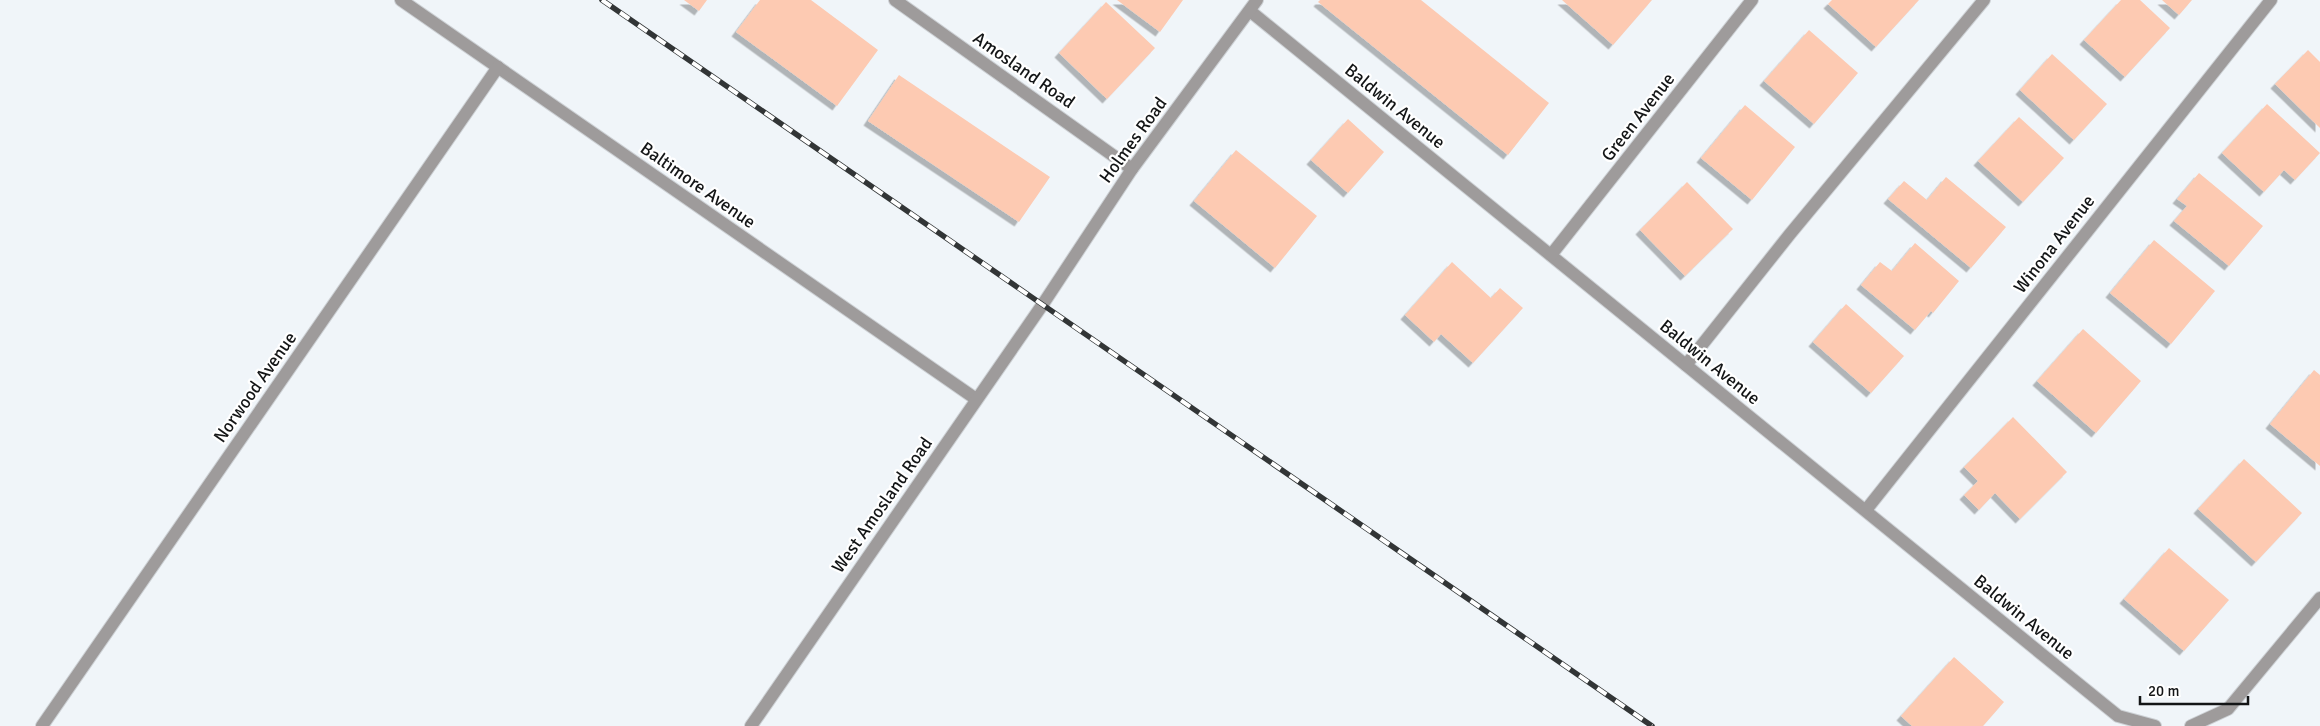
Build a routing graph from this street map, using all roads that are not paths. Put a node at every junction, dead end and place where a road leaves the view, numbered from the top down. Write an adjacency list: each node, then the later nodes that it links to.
1 (400, 0): 7 (street, Baltimore Avenue)
2 (895, 0): 8 (street, Amosland Road)
3 (1752, 0): 9 (street, Green Avenue)
4 (1984, 0): 11 (street)
5 (2271, 0): 13 (street, Winona Avenue)
6 (1253, 5): 8 (street, Holmes Road); 9 (street, Baldwin Avenue)
7 (498, 67): 12 (street, Baltimore Avenue); 15 (street, Norwood Avenue)
8 (1132, 169): 10 (street, Holmes Road)
9 (1551, 255): 11 (street, Baldwin Avenue)
10 (1043, 304): 12 (street, West Amosland Road)
11 (1686, 365): 13 (street, Baldwin Avenue)
12 (976, 399): 16 (street, West Amosland Road)
13 (1866, 510): 17 (street, Baldwin Avenue)
14 (2320, 598): 18 (street)
15 (42, 726)
16 (751, 726)
17 (2155, 726)
18 (2191, 726)

